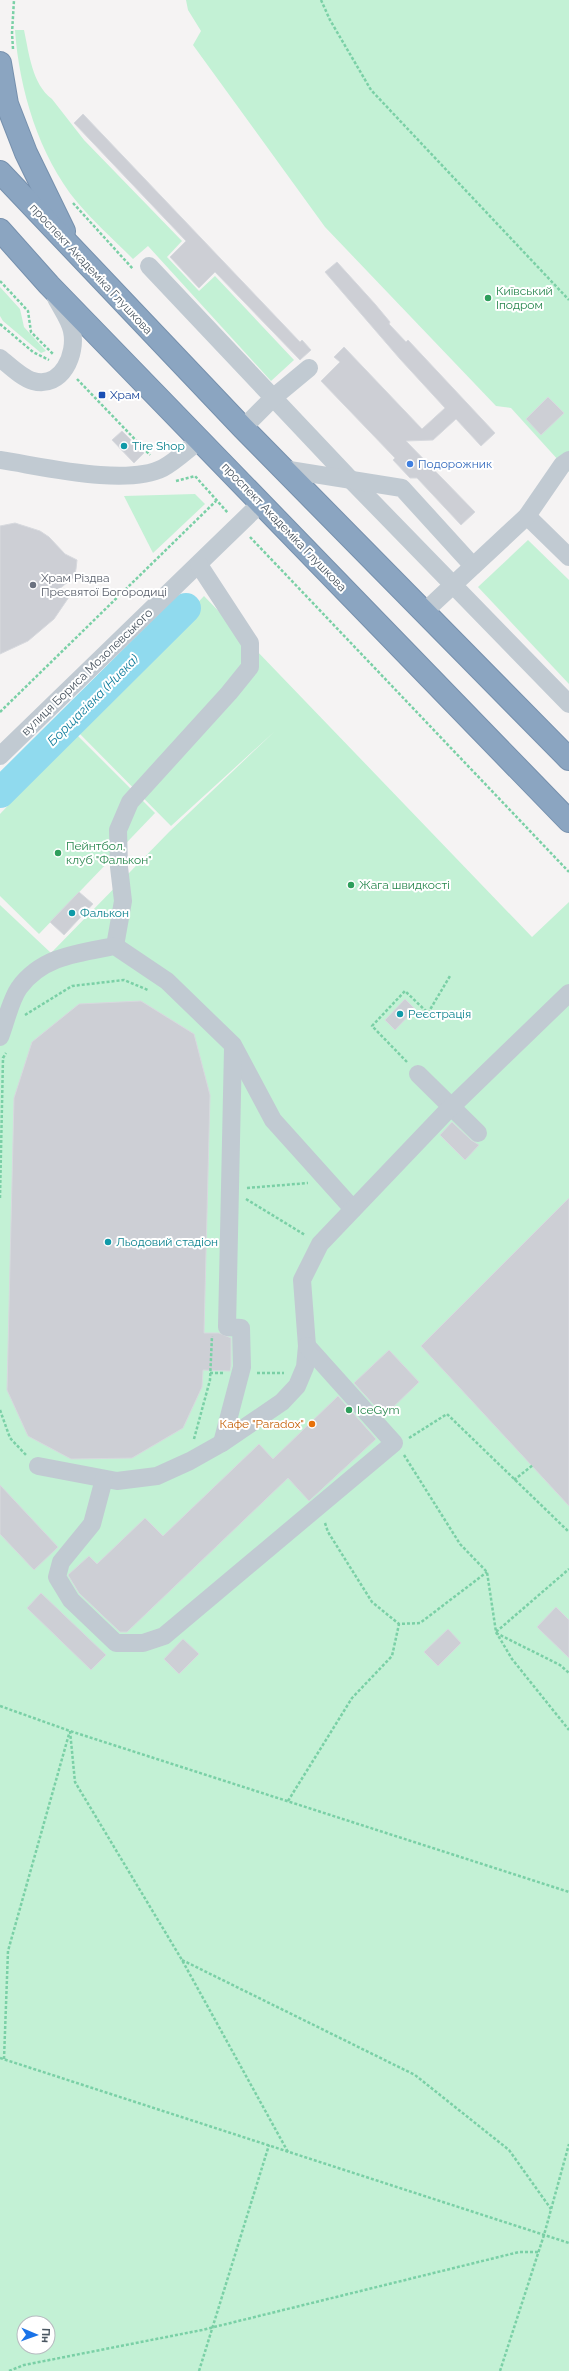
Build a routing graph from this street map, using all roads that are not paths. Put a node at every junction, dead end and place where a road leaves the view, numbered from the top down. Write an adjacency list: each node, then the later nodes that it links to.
1 (0, 63): 4 (highway)
2 (0, 172): 4 (highway, проспект Академіка Глушкова)
3 (0, 230): 6 (highway, проспект Академіка Глушкова)
4 (76, 254): 10 (highway, проспект Академіка Глушкова)
5 (149, 266): 9 (street)
6 (49, 285): 7 (street); 11 (highway, проспект Академіка Глушкова)
7 (0, 358)
8 (309, 368): 9 (street)
9 (274, 397): 10 (street); 15 (street)
10 (243, 428): 14 (highway, проспект Академіка Глушкова)
11 (200, 440): 12 (street); 16 (highway, проспект Академіка Глушкова)
12 (0, 460)
13 (569, 460): 17 (street)
14 (283, 469): 15 (street); 22 (highway, проспект Академіка Глушкова)
15 (350, 479): 20 (street); 21 (street)
16 (260, 504): 19 (street, вулиця Бориса Мозолевського); 26 (highway, проспект Академіка Глушкова)
17 (527, 516): 18 (street); 20 (street)
18 (569, 557)
19 (199, 566): 24 (street, вулиця Бориса Мозолевського); 27 (street)
20 (473, 566): 21 (street)
21 (454, 585): 22 (street); 23 (street)
22 (424, 612): 25 (highway, проспект Академіка Глушкова)
23 (569, 704)
24 (0, 756)
25 (569, 759)
26 (569, 821)
27 (115, 946): 29 (street); 30 (street)
28 (569, 993): 32 (street)
29 (3, 1044)
30 (233, 1045): 34 (street); 36 (street)
31 (418, 1074): 32 (street)
32 (452, 1108): 33 (street); 34 (street)
33 (478, 1133)
34 (353, 1210): 35 (street)
35 (307, 1346): 36 (street); 38 (street)
36 (222, 1443): 38 (street)
37 (38, 1466): 38 (street)
38 (104, 1479)

